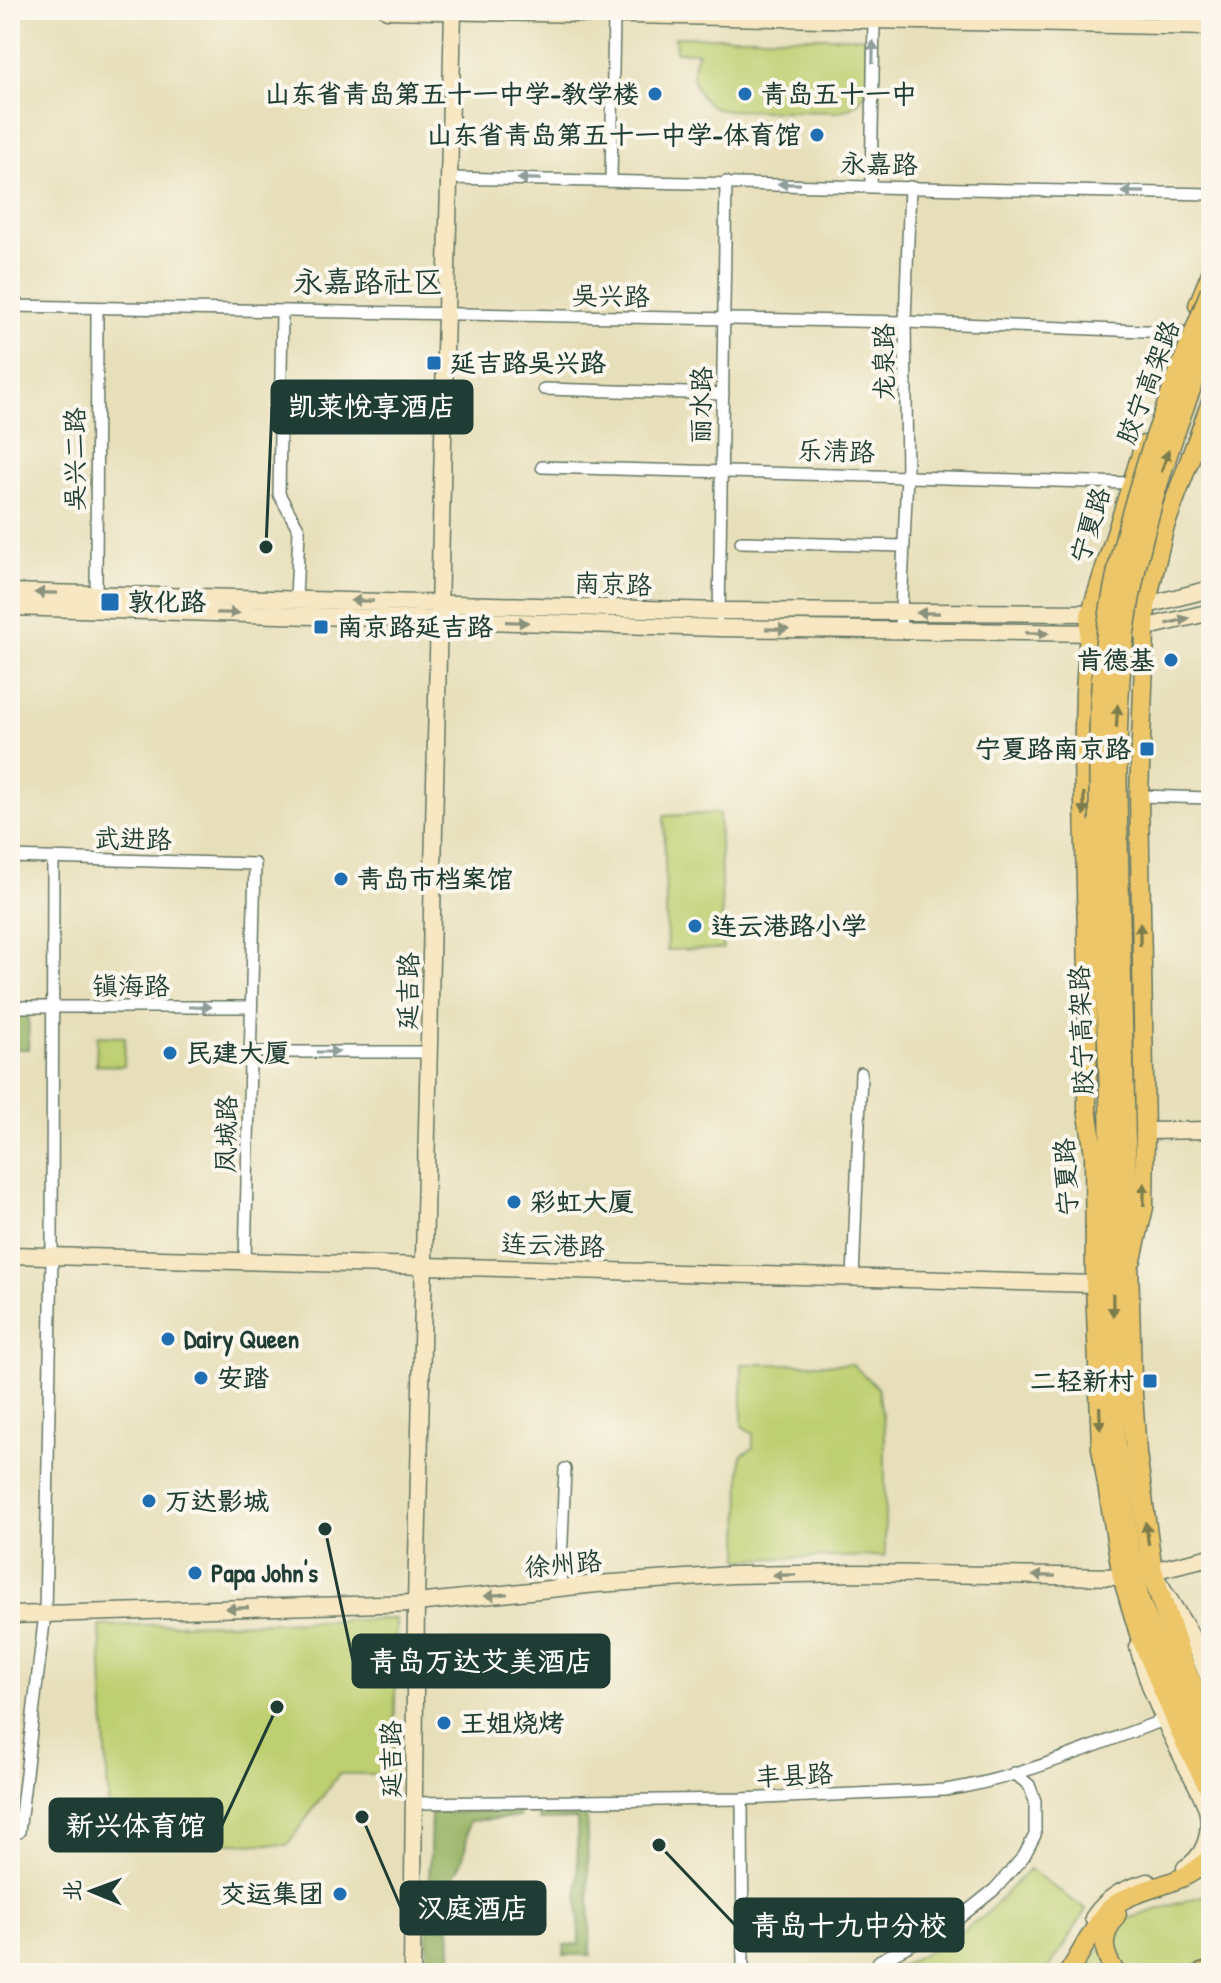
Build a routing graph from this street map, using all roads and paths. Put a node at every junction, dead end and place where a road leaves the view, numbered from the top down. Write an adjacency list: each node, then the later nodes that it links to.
1 (387, 10): 2 (main road)
2 (453, 11): 4 (main road); 9 (main road, 延吉路)
3 (740, 14): 4 (main road); 5 (main road)
4 (614, 15): 10 (street)
5 (856, 15): 7 (main road)
6 (1098, 18): 7 (main road); 8 (main road)
7 (874, 20): 12 (street, one-way to 7)
8 (1211, 27)
9 (449, 178): 10 (street, 永嘉路, one-way to 9); 20 (main road, 延吉路)
10 (611, 180): 11 (street, 永嘉路)
11 (726, 182): 12 (street, 永嘉路, one-way to 11); 21 (street, 丽水路)
12 (871, 186): 13 (street, 永嘉路)
13 (910, 187): 14 (street, 永嘉路, one-way to 13); 22 (street, 龙泉路)
14 (1211, 194)
15 (1211, 273): 23 (main road, 宁夏路)
16 (1211, 291): 51 (highway, 胶宁高架路, bridge)
17 (10, 306): 18 (street, 吴兴路)
18 (97, 308): 19 (street, 吴兴路); 37 (street, 吴兴二路)
19 (282, 312): 20 (street, 吴兴路); 36 (street)
20 (445, 315): 21 (street, 吴兴路); 38 (main road, 延吉路)
21 (725, 320): 22 (street, 吴兴路); 26 (street, 丽水路)
22 (905, 322): 23 (street, 吴兴路); 30 (street, 龙泉路)
23 (1187, 332): 24 (street, 吴兴路); 31 (main road, 宁夏路)
24 (1211, 334): 51 (highway, 胶宁高架路, one-way to 24, bridge)
25 (544, 389): 26 (street)
26 (723, 394): 29 (street, 丽水路)
27 (1211, 402): 39 (main road)
28 (542, 467): 29 (street, 乐清路)
29 (722, 470): 30 (street, 乐清路); 44 (street, 丽水路)
30 (907, 475): 31 (street, 乐清路); 33 (street, 龙泉路)
31 (1129, 483): 43 (main road, 宁夏路)
32 (741, 542): 33 (street)
33 (903, 546): 42 (street, 龙泉路)
34 (1211, 589): 39 (main road, 南京路)
35 (10, 592): 37 (main road, 南京路, one-way to 35)
36 (296, 599): 37 (main road, 南京路); 38 (main road, 南京路, one-way to 36)
37 (96, 602): 40 (main road, 南京路); 45 (main road, 南京路, one-way to 45)
38 (440, 602): 44 (main road, 南京路); 45 (main road, 延吉路)
39 (1146, 606): 43 (main road, 南京路); 46 (main road)
40 (10, 607)
41 (1211, 612): 46 (main road, 南京路, one-way to 41)
42 (900, 613): 43 (main road, 南京路, one-way to 42); 44 (main road, 南京路); 47 (street, 龙泉路)
43 (1090, 615): 48 (main road, 宁夏路)
44 (719, 619): 45 (main road, 南京路, one-way to 44); 47 (main road, 南京路, one-way to 47)
45 (439, 620): 60 (main road, 延吉路)
46 (1144, 629): 48 (main road, 南京路); 49 (main road)
47 (900, 632): 48 (main road, 南京路, one-way to 48)
48 (1088, 634): 65 (main road, 宁夏路, one-way to 65)
49 (1139, 796): 50 (street); 64 (main road, one-way to 49)
50 (1211, 798)
51 (1108, 822): 55 (highway, 胶宁高架路); 70 (highway, 胶宁高架路)
52 (10, 857): 53 (street, 武进路)
53 (53, 859): 54 (street, 武进路); 58 (street)
54 (255, 864): 57 (street, 凤城路)
55 (1104, 975): 61 (highway); 85 (highway, 胶宁高架路, one-way to 85)
56 (10, 1007): 58 (street, 镇海路)
57 (251, 1007): 58 (street, 镇海路, one-way to 57); 59 (street, 凤城路)
58 (53, 1008): 67 (street)
59 (250, 1052): 60 (street, one-way to 60); 68 (street, 凤城路)
60 (430, 1052): 69 (main road, 延吉路)
61 (1101, 1059): 65 (main road)
62 (861, 1073): 71 (street)
63 (1211, 1130): 64 (main road)
64 (1145, 1131): 70 (main road, one-way to 64)
65 (1094, 1154): 72 (main road, 宁夏路)
66 (10, 1255): 67 (main road, 连云港路)
67 (52, 1256): 68 (main road, 连云港路); 79 (street)
68 (245, 1262): 69 (main road, 连云港路)
69 (426, 1265): 71 (main road, 连云港路); 78 (main road, 延吉路)
70 (1130, 1270): 75 (highway, 胶宁高架路, one-way to 70)
71 (853, 1279): 72 (main road, 连云港路)
72 (1095, 1284): 76 (main road, 宁夏路, one-way to 76)
73 (565, 1469): 77 (street)
74 (1211, 1557): 75 (main road)
75 (1152, 1571): 82 (main road); 84 (highway, 胶宁高架路)
76 (1122, 1577): 77 (main road, 徐州路, one-way to 77); 80 (main road, 宁夏路)
77 (560, 1588): 78 (main road, 徐州路, one-way to 78)
78 (416, 1603): 79 (main road, 徐州路, one-way to 79); 89 (main road, 延吉路)
79 (45, 1614): 81 (main road, 徐州路); 91 (street)
80 (1133, 1614): 83 (main road); 87 (main road, 宁夏路)
81 (10, 1615)
82 (1211, 1683)
83 (1164, 1720): 86 (street, 丰县路); 90 (main road)
84 (1211, 1729)
85 (1211, 1768)
86 (1014, 1773): 88 (street, 丰县路); 97 (street)
87 (1211, 1793)
88 (742, 1799): 89 (street, 丰县路); 96 (street)
89 (415, 1803): 95 (main road, 延吉路)
90 (1210, 1822): 98 (main road)
91 (14, 1832)
92 (1211, 1856): 99 (main road)
93 (1211, 1878): 100 (main road)
94 (1211, 1970): 101 (main road)
95 (412, 1973)
96 (743, 1973)
97 (872, 1973)
98 (1059, 1973)
99 (1068, 1973)
100 (1116, 1973)
101 (1201, 1973)

